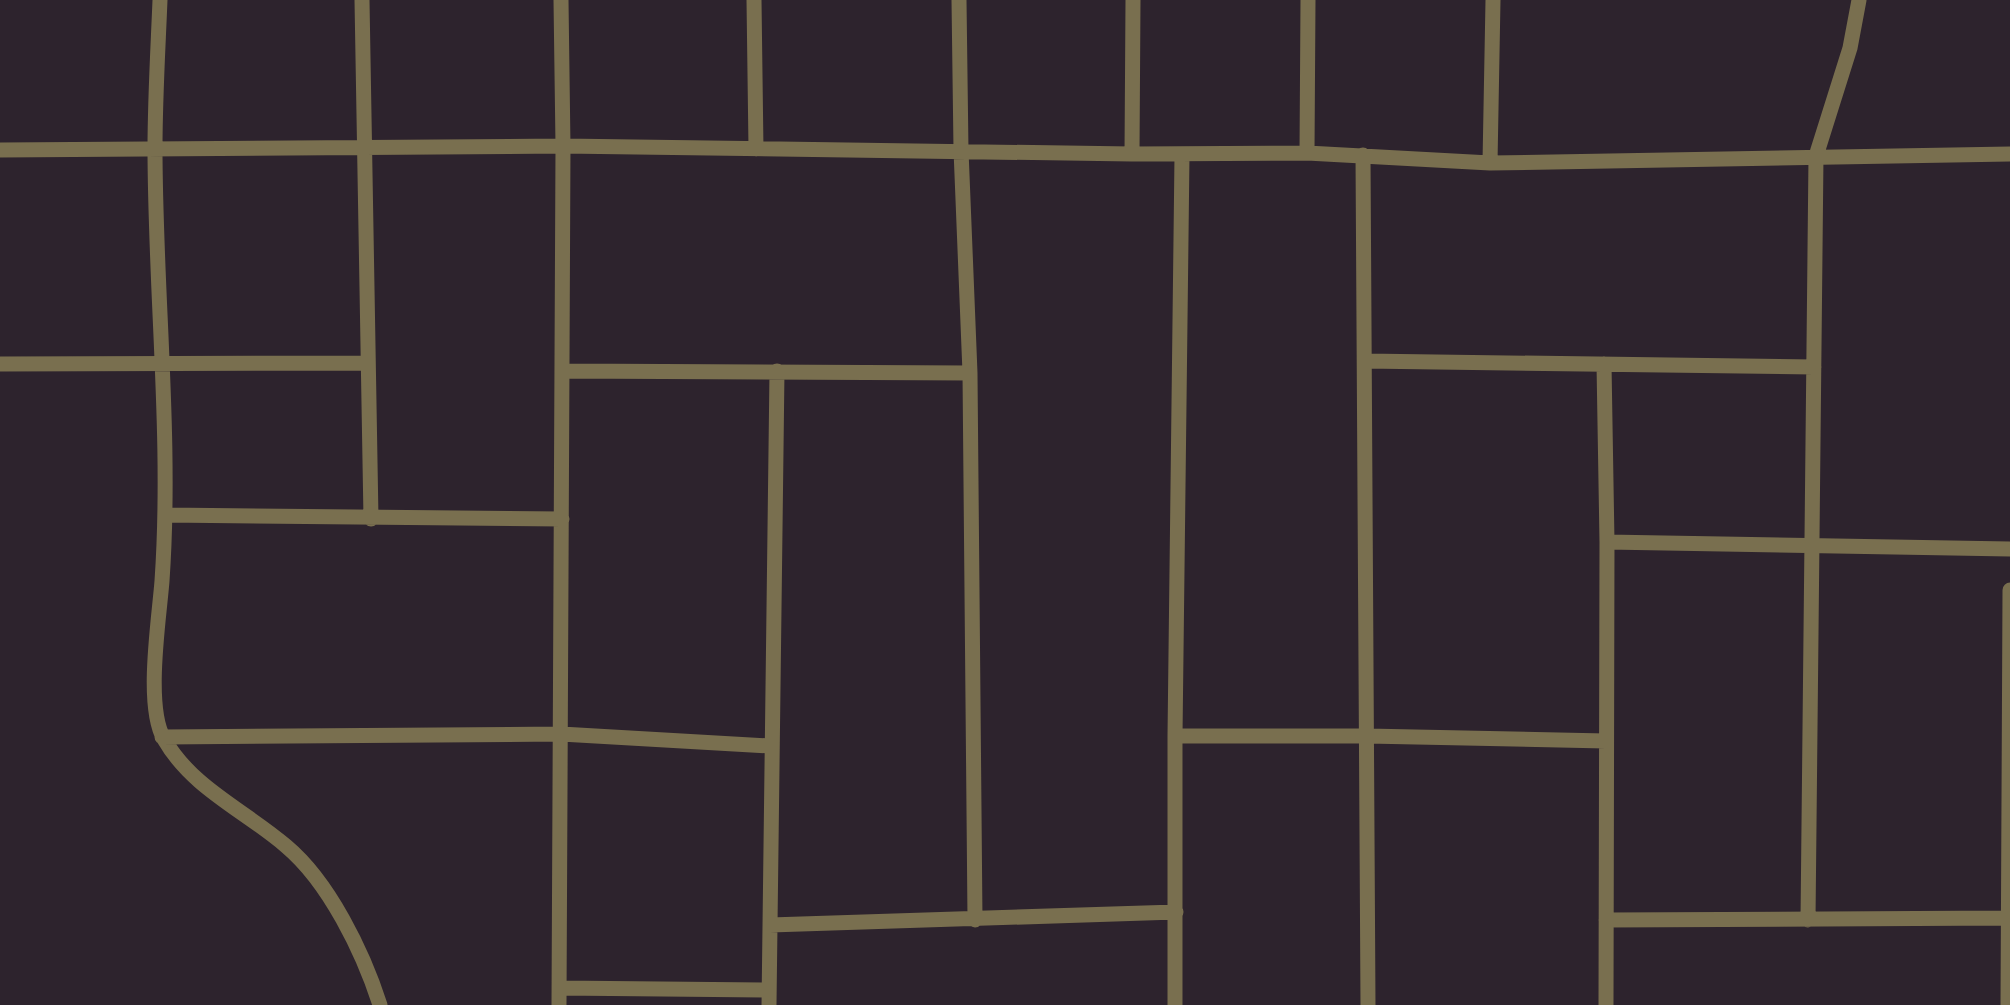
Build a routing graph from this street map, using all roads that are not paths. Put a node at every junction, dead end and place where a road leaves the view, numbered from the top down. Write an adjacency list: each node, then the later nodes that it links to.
1 (160, 0): 12 (street)
2 (362, 0): 10 (street)
3 (561, 0): 11 (street)
4 (754, 0): 13 (street)
5 (959, 0): 15 (street)
6 (1132, 0): 17 (street)
7 (1308, 0): 16 (street)
8 (1493, 0): 22 (street)
9 (1859, 0): 21 (street)
10 (364, 146): 11 (street); 12 (street); 24 (street)
11 (563, 146): 13 (street); 29 (street)
12 (155, 149): 14 (street); 26 (street)
13 (756, 149): 15 (street)
14 (0, 150)
15 (961, 150): 17 (street); 31 (street)
16 (1307, 153): 19 (street); 20 (street)
17 (1132, 154): 19 (street)
18 (2010, 154): 21 (street)
19 (1182, 155): 40 (street)
20 (1363, 155): 22 (street); 23 (street)
21 (1816, 156): 22 (street); 28 (street)
22 (1490, 163)
23 (1365, 361): 27 (street); 41 (street)
24 (368, 363): 26 (street); 33 (street)
25 (0, 364): 26 (street)
26 (163, 364): 32 (street)
27 (1604, 364): 28 (street); 35 (street)
28 (1814, 367): 36 (street)
29 (562, 370): 30 (street); 34 (street)
30 (777, 371): 31 (street); 44 (street)
31 (970, 372): 47 (street)
32 (166, 515): 33 (street); 42 (street)
33 (371, 519): 34 (street)
34 (562, 519): 39 (street)
35 (1607, 543): 36 (street); 43 (street)
36 (1812, 546): 37 (street); 49 (street)
37 (2010, 549)
38 (2010, 590): 46 (street)
39 (561, 734): 42 (street); 44 (street); 51 (street)
40 (1174, 736): 41 (street); 45 (street)
41 (1367, 736): 43 (street); 56 (street)
42 (162, 737): 53 (street)
43 (1606, 741): 48 (street)
44 (770, 746): 50 (street)
45 (1176, 912): 47 (street); 55 (street)
46 (2008, 918): 49 (street); 58 (street)
47 (975, 920): 50 (street)
48 (1606, 920): 49 (street); 57 (street)
49 (1808, 920)
50 (770, 925): 52 (street)
51 (560, 988): 52 (street); 54 (street)
52 (769, 997)
53 (380, 1005)
54 (559, 1005)
55 (1174, 1005)
56 (1368, 1005)
57 (1606, 1005)
58 (2008, 1005)

